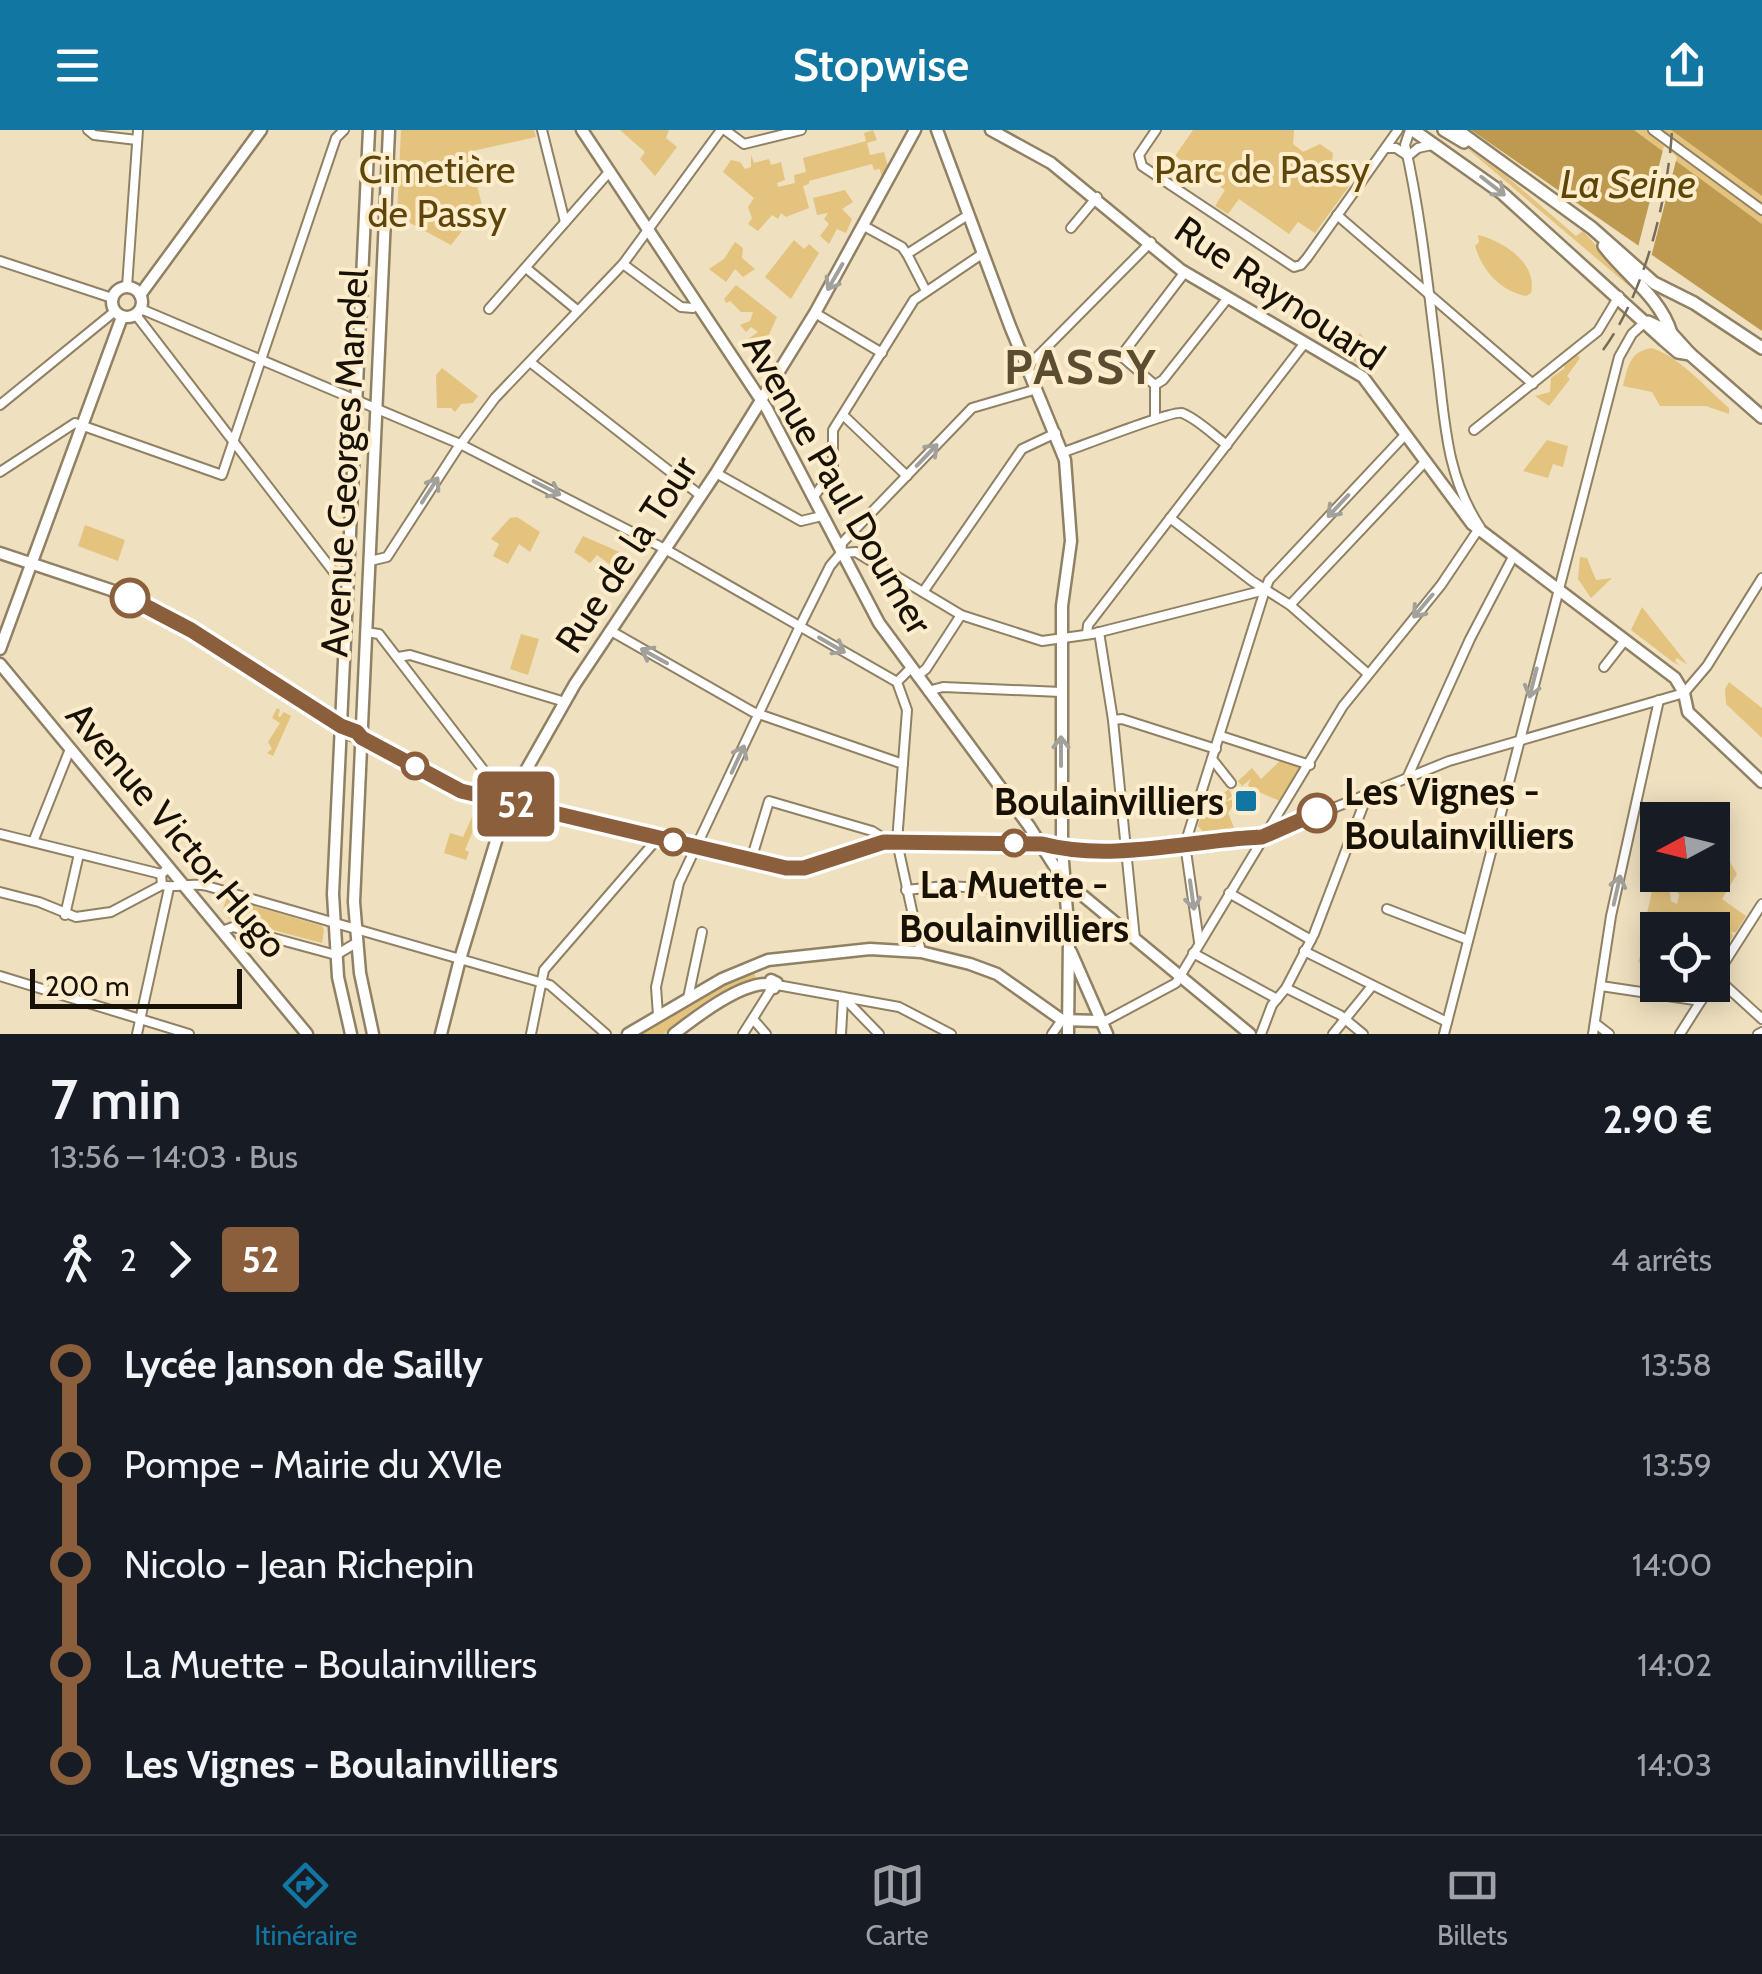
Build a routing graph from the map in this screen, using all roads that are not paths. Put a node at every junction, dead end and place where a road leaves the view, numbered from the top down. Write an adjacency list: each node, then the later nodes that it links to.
1 (88, 130): 19 (street)
2 (261, 130): 44 (street)
3 (344, 130): 60 (street)
4 (369, 130): 66 (street, Avenue Georges Mandel)
5 (389, 130): 69 (street, Avenue Georges Mandel)
6 (542, 130): 30 (street)
7 (582, 130): 24 (street, Avenue Paul Doumer)
8 (723, 130): 9 (street); 33 (street)
9 (801, 130)
10 (915, 130): 31 (street, Rue de la Tour)
11 (937, 130): 27 (street)
12 (991, 130): 25 (street, Rue Raynouard)
13 (1156, 130): 28 (street)
14 (1398, 130): 21 (street)
15 (1412, 130): 20 (main road); 22 (street)
16 (1444, 130): 23 (main road)
17 (1457, 130): 23 (main road)
18 (1652, 130): 26 (street)
19 (138, 135): 41 (street)
20 (1436, 144): 22 (street); 45 (main road, one-way to 45)
21 (1386, 148): 22 (street); 28 (street)
22 (1408, 156): 43 (street)
23 (1498, 161): 29 (main road)
24 (610, 171): 30 (street); 33 (street, Avenue Paul Doumer)
25 (1097, 198): 32 (street); 34 (street, Rue Raynouard)
26 (1762, 210)
27 (968, 215): 35 (street); 36 (street)
28 (1337, 215): 43 (street)
29 (1576, 218): 55 (main road); 57 (main road)
30 (565, 222): 39 (street)
31 (864, 226): 35 (street); 52 (street, Rue de la Tour, one-way to 52)
32 (1071, 228)
33 (649, 232): 38 (street); 48 (street, Avenue Paul Doumer)
34 (1151, 242): 40 (street, Rue Raynouard); 62 (street)
35 (907, 254): 42 (street)
36 (982, 254): 42 (street); 62 (street)
37 (0, 260): 46 (street)
38 (623, 264): 48 (street); 50 (street)
39 (526, 268): 49 (street); 50 (street)
40 (1185, 272): 47 (street, Rue Raynouard); 64 (street)
41 (128, 287): 44 (street); 46 (street)
42 (926, 291): 58 (street)
43 (1428, 293): 63 (street); 87 (street)
44 (140, 296): 51 (street)
45 (1619, 296): 54 (main road); 63 (street)
46 (112, 298): 53 (street)
47 (1227, 299): 56 (street, Rue Raynouard); 64 (street)
48 (697, 304): 67 (street, Avenue Paul Doumer)
49 (489, 308)
50 (577, 310): 61 (street)
51 (138, 312): 53 (street); 60 (street); 77 (street)
52 (816, 313): 58 (street); 67 (street, Rue de la Tour)
53 (118, 314): 68 (street); 73 (street)
54 (1644, 323): 55 (main road); 59 (main road); 99 (street)
55 (1671, 333): 59 (main road)
56 (1304, 344): 76 (street, Rue Raynouard); 79 (street)
57 (1762, 348)
58 (882, 354): 70 (street)
59 (1690, 354): 72 (main road)
60 (260, 360): 66 (street); 77 (street)
61 (530, 362): 78 (street); 85 (street)
62 (1028, 366): 65 (street)
63 (1533, 384): 74 (street)
64 (1154, 385): 71 (street)
65 (1037, 389): 75 (street); 84 (street, one-way to 65)
66 (356, 400): 69 (street); 97 (street, Avenue Georges Mandel)
67 (761, 400): 83 (street, Rue de la Tour); 86 (street, Avenue Paul Doumer)
68 (0, 404)
69 (377, 409): 78 (street); 95 (street, Avenue Georges Mandel)
70 (843, 415): 84 (street); 86 (street)
71 (1155, 417): 79 (street); 80 (street)
72 (1762, 418)
73 (83, 424): 77 (street); 82 (street); 96 (street)
74 (1474, 430)
75 (1056, 433): 80 (street); 101 (street)
76 (1405, 435): 81 (street, Rue Raynouard); 100 (street, one-way to 100)
77 (234, 441): 97 (street)
78 (460, 444): 91 (street, one-way to 91); 95 (street, one-way to 78)
79 (1227, 445): 89 (street)
80 (1064, 452): 109 (street)
81 (1424, 463): 87 (street, Rue Raynouard); 102 (street)
82 (0, 472)
83 (716, 473): 85 (street, Rue de la Tour); 88 (street)
84 (907, 476): 93 (street)
85 (700, 496): 91 (street, Rue de la Tour)
86 (813, 498): 88 (street, Avenue Paul Doumer)
87 (1467, 512): 90 (street, Rue Raynouard)
88 (822, 516): 93 (street, Avenue Paul Doumer)
89 (1170, 518): 100 (street); 108 (street)
90 (1480, 527): 94 (street, Rue Raynouard); 116 (street, one-way to 116)
91 (665, 549): 104 (street); 105 (street, Rue de la Tour)
92 (0, 552): 96 (street)
93 (841, 553): 101 (street); 104 (street); 115 (street, Avenue Paul Doumer)
94 (1514, 555): 99 (street, Rue Raynouard); 134 (street)
95 (370, 561): 106 (street, Avenue Georges Mandel)
96 (32, 564): 111 (street); 125 (street)
97 (348, 576): 125 (street, Avenue Georges Mandel)
98 (1762, 578): 120 (street)
99 (1558, 589): 110 (street, Rue Raynouard); 128 (street, one-way to 128)
100 (1265, 590): 102 (street); 107 (street); 126 (street)
101 (923, 592): 103 (street)
102 (1290, 605): 116 (street)
103 (960, 615): 109 (street); 115 (street)
104 (800, 626): 117 (street, one-way to 117); 123 (street)
105 (610, 631): 122 (street, Rue de la Tour); 123 (street, one-way to 105)
106 (366, 632): 112 (street); 127 (street, Avenue Georges Mandel)
107 (1099, 632): 108 (street); 124 (street)
108 (1087, 634): 109 (street)
109 (1062, 640): 119 (street)
110 (1625, 640): 114 (street); 120 (street, Rue Raynouard)
111 (0, 649)
112 (398, 656): 122 (street); 138 (street)
113 (0, 664): 129 (street, Avenue Victor Hugo)
114 (1604, 668)
115 (914, 672): 117 (street); 118 (street, Avenue Paul Doumer)
116 (1367, 673): 133 (street)
117 (897, 682): 132 (street)
118 (928, 691): 119 (street); 145 (street, Avenue Paul Doumer)
119 (1061, 692): 148 (street, one-way to 119)
120 (1684, 693): 121 (street); 135 (street, Rue Raynouard)
121 (1659, 700): 128 (street); 185 (street, one-way to 121)
122 (565, 702): 138 (street, Rue de la Tour)
123 (760, 714): 132 (street); 147 (street, one-way to 123)
124 (1113, 720): 130 (street); 149 (street)
125 (341, 726): 127 (street); 163 (street, Avenue Georges Mandel)
126 (1221, 736): 130 (street); 133 (street)
127 (362, 738): 138 (street); 164 (street, Avenue Georges Mandel)
128 (1518, 740): 134 (street); 170 (street)
129 (70, 749): 142 (street); 153 (street, Avenue Victor Hugo)
130 (1216, 749): 131 (street)
131 (1212, 759): 136 (street); 146 (street)
132 (903, 764): 144 (street)
133 (1310, 765): 140 (street)
134 (1408, 776): 137 (street)
135 (1762, 782)
136 (1231, 783)
137 (1368, 793): 140 (street); 169 (street)
138 (503, 801): 141 (street); 179 (street, Rue de la Tour)
139 (0, 834): 142 (street)
140 (1262, 837): 146 (street); 159 (street)
141 (658, 838): 147 (street); 182 (street)
142 (33, 842): 150 (street)
143 (884, 842): 144 (street); 151 (street); 151 (street)
144 (897, 842): 145 (street); 157 (street)
145 (1042, 844): 148 (street); 152 (street); 156 (street)
146 (1185, 844): 149 (street); 172 (street, one-way to 172)
147 (696, 847): 151 (street); 194 (street)
148 (1062, 849): 149 (street); 152 (street)
149 (1124, 850): 168 (street)
150 (79, 854): 153 (street); 162 (street)
151 (750, 860)
152 (1062, 862): 156 (street)
153 (165, 870): 154 (street, Avenue Victor Hugo); 155 (street)
154 (182, 883): 155 (street); 163 (street); 165 (street, Avenue Victor Hugo)
155 (166, 886): 162 (street); 195 (street)
156 (1066, 888): 157 (street); 167 (street); 168 (street)
157 (906, 890): 174 (street)
158 (0, 892): 162 (street)
159 (1229, 893): 169 (street); 172 (street)
160 (1762, 904): 176 (street)
161 (1387, 909): 170 (street)
162 (65, 914)
163 (334, 922): 164 (street); 177 (street, Avenue Georges Mandel)
164 (355, 929): 171 (street, Avenue Georges Mandel); 179 (street)
165 (222, 930): 177 (street); 206 (street, Avenue Victor Hugo)
166 (702, 932): 189 (street)
167 (1068, 938): 193 (street); 199 (street)
168 (1134, 939): 181 (street)
169 (1311, 940): 173 (street)
170 (1468, 940): 202 (street)
171 (356, 943): 177 (street); 208 (street, Avenue Georges Mandel)
172 (1199, 944): 175 (street)
173 (1304, 951): 184 (street); 186 (street)
174 (921, 952): 178 (street); 199 (street)
175 (1193, 953): 181 (street); 191 (street)
176 (1730, 954)
177 (336, 955): 207 (street, Avenue Georges Mandel)
178 (786, 958): 183 (street); 189 (street)
179 (460, 960): 182 (street); 209 (street, Rue de la Tour)
180 (0, 976): 195 (street)
181 (1180, 976): 201 (street); 223 (street)
182 (542, 982): 210 (street); 211 (street)
183 (773, 985): 190 (street); 196 (street); 213 (street)
184 (1372, 986): 197 (street); 202 (street)
185 (1601, 986): 187 (street); 203 (street)
186 (1286, 988): 191 (street); 197 (street)
187 (1640, 991)
188 (1730, 994): 198 (street)
189 (688, 998): 194 (street)
190 (843, 998): 216 (street); 217 (street); 218 (street)
191 (1277, 999): 224 (street)
192 (1700, 1002): 230 (street)
193 (1092, 1005): 200 (street); 201 (street)
194 (658, 1015): 212 (street)
195 (140, 1019): 204 (street); 205 (street)
196 (754, 1019): 214 (street); 215 (street)
197 (1345, 1019): 225 (street); 226 (street)
198 (1762, 1019)
199 (1065, 1020): 200 (street); 219 (street); 220 (street)
200 (1083, 1020): 201 (street); 221 (street)
201 (1099, 1021): 222 (street)
202 (1448, 1022): 227 (street)
203 (1596, 1024): 228 (street); 229 (street)
204 (137, 1034)
205 (189, 1034)
206 (308, 1034)
207 (350, 1034)
208 (373, 1034)
209 (442, 1034)
210 (531, 1034)
211 (606, 1034)
212 (628, 1034)
213 (674, 1034)
214 (744, 1034)
215 (766, 1034)
216 (841, 1034)
217 (879, 1034)
218 (951, 1034)
219 (1052, 1034)
220 (1068, 1034)
221 (1077, 1034)
222 (1106, 1034)
223 (1250, 1034)
224 (1261, 1034)
225 (1333, 1034)
226 (1363, 1034)
227 (1444, 1034)
228 (1593, 1034)
229 (1609, 1034)
230 (1680, 1034)

